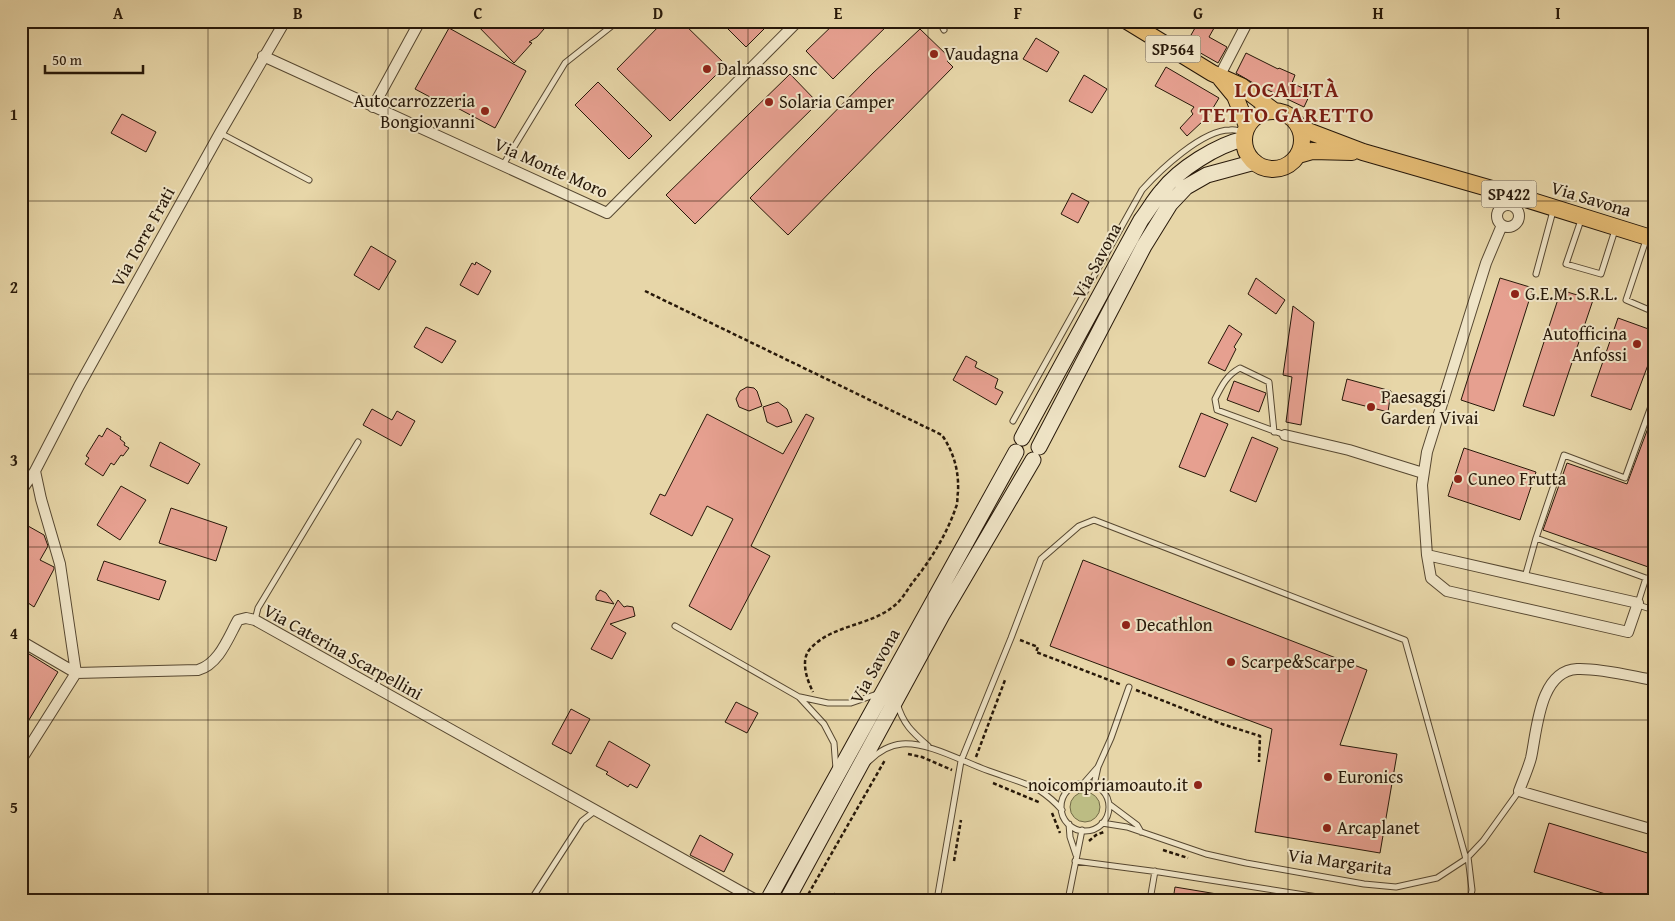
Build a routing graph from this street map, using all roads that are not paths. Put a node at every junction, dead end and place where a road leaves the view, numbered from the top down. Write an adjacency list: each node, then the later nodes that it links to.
1 (285, 21): 9 (street, Via Torre Frati)
2 (420, 21): 11 (street)
3 (618, 21): 19 (lane)
4 (798, 21): 19 (street, Via Monte Moro)
5 (939, 21): 8 (lane)
6 (1127, 21): 10 (main road, SP564)
7 (1248, 21): 10 (street)
8 (944, 30)
9 (263, 56): 11 (street, Via Monte Moro); 14 (street, Via Torre Frati)
10 (1219, 77): 12 (main road, SP564); 15 (main road, SP564)
11 (373, 107): 19 (street, Via Monte Moro)
12 (1274, 111): 13 (main road, SP422); 15 (main road, SP422)
13 (1300, 128): 16 (main road, Via Savona / SP422); 17 (main road)
14 (220, 133): 20 (lane); 34 (street, Via Torre Frati)
15 (1245, 133): 18 (main road); 30 (lane); 50 (street, Via Savona / SP422)
16 (1363, 152): 17 (main road, Via Savona / SP422); 21 (main road, Via Savona / SP422)
17 (1298, 155): 18 (main road, SP422)
18 (1254, 162): 50 (street, Via Savona / SP422)
19 (503, 165)
20 (309, 180)
21 (1514, 201): 22 (main road, Via Savona / SP422); 24 (street); 24 (street)
22 (1553, 208): 23 (main road, Via Savona / SP422); 27 (lane)
23 (1582, 217): 25 (main road, Via Savona / SP422); 25 (lane)
24 (1502, 225): 35 (street)
25 (1616, 228): 26 (main road, Via Savona / SP422)
26 (1650, 238): 28 (lane)
27 (1536, 274)
28 (1654, 312)
29 (1654, 398): 37 (lane)
30 (1013, 421)
31 (1274, 432): 31 (lane); 32 (lane)
32 (1285, 435): 35 (street)
33 (358, 442): 44 (lane)
34 (35, 471): 36 (street, Via Torre Frati); 47 (street)
35 (1423, 473): 38 (street)
36 (21, 491)
37 (1536, 538): 39 (lane); 40 (lane)
38 (1428, 555): 39 (street); 42 (street)
39 (1525, 577): 42 (street)
40 (1646, 578): 41 (lane); 42 (lane)
41 (1654, 580)
42 (1638, 604): 43 (lane)
43 (1654, 610)
44 (255, 620): 47 (street, Via Caterina Scarpellini); 64 (street, Via Caterina Scarpellini)
45 (675, 626): 51 (lane)
46 (21, 640): 47 (street)
47 (76, 673): 53 (street)
48 (1654, 680): 62 (street)
49 (1130, 687): 55 (lane)
50 (890, 696): 51 (lane); 52 (lane); 56 (street, Via Savona / SP422); 57 (street, Via Savona / SP422)
51 (800, 697): 56 (lane)
52 (930, 748): 54 (lane); 57 (lane)
53 (21, 760)
54 (962, 761): 61 (lane); 72 (lane); 78 (lane)
55 (1098, 767): 58 (lane); 59 (lane)
56 (837, 776): 76 (street, Via Savona / SP422)
57 (853, 778): 77 (street, Via Savona / SP422)
58 (1084, 783): 59 (lane); 60 (lane)
59 (1094, 785): 63 (lane)
60 (1071, 788): 61 (lane); 65 (lane)
61 (1037, 789): 65 (lane)
62 (1519, 791): 69 (street); 72 (lane, Via Margarita)
63 (1109, 804): 66 (lane); 70 (lane)
64 (596, 810): 74 (lane); 75 (street, Via Caterina Scarpellini)
65 (1062, 810): 67 (lane)
66 (1102, 823): 68 (lane); 70 (lane, Via Margarita)
67 (1068, 824): 68 (lane); 71 (lane)
68 (1082, 830): 71 (lane)
69 (1654, 830)
70 (1142, 832): 72 (lane, Via Margarita)
71 (1075, 853): 73 (lane); 79 (lane)
72 (1467, 858): 82 (lane)
73 (1155, 871): 80 (lane); 81 (lane)
74 (531, 900)
75 (756, 900)
76 (768, 900)
77 (787, 900)
78 (937, 900)
79 (1068, 900)
80 (1150, 900)
81 (1337, 900)
82 (1470, 900)

